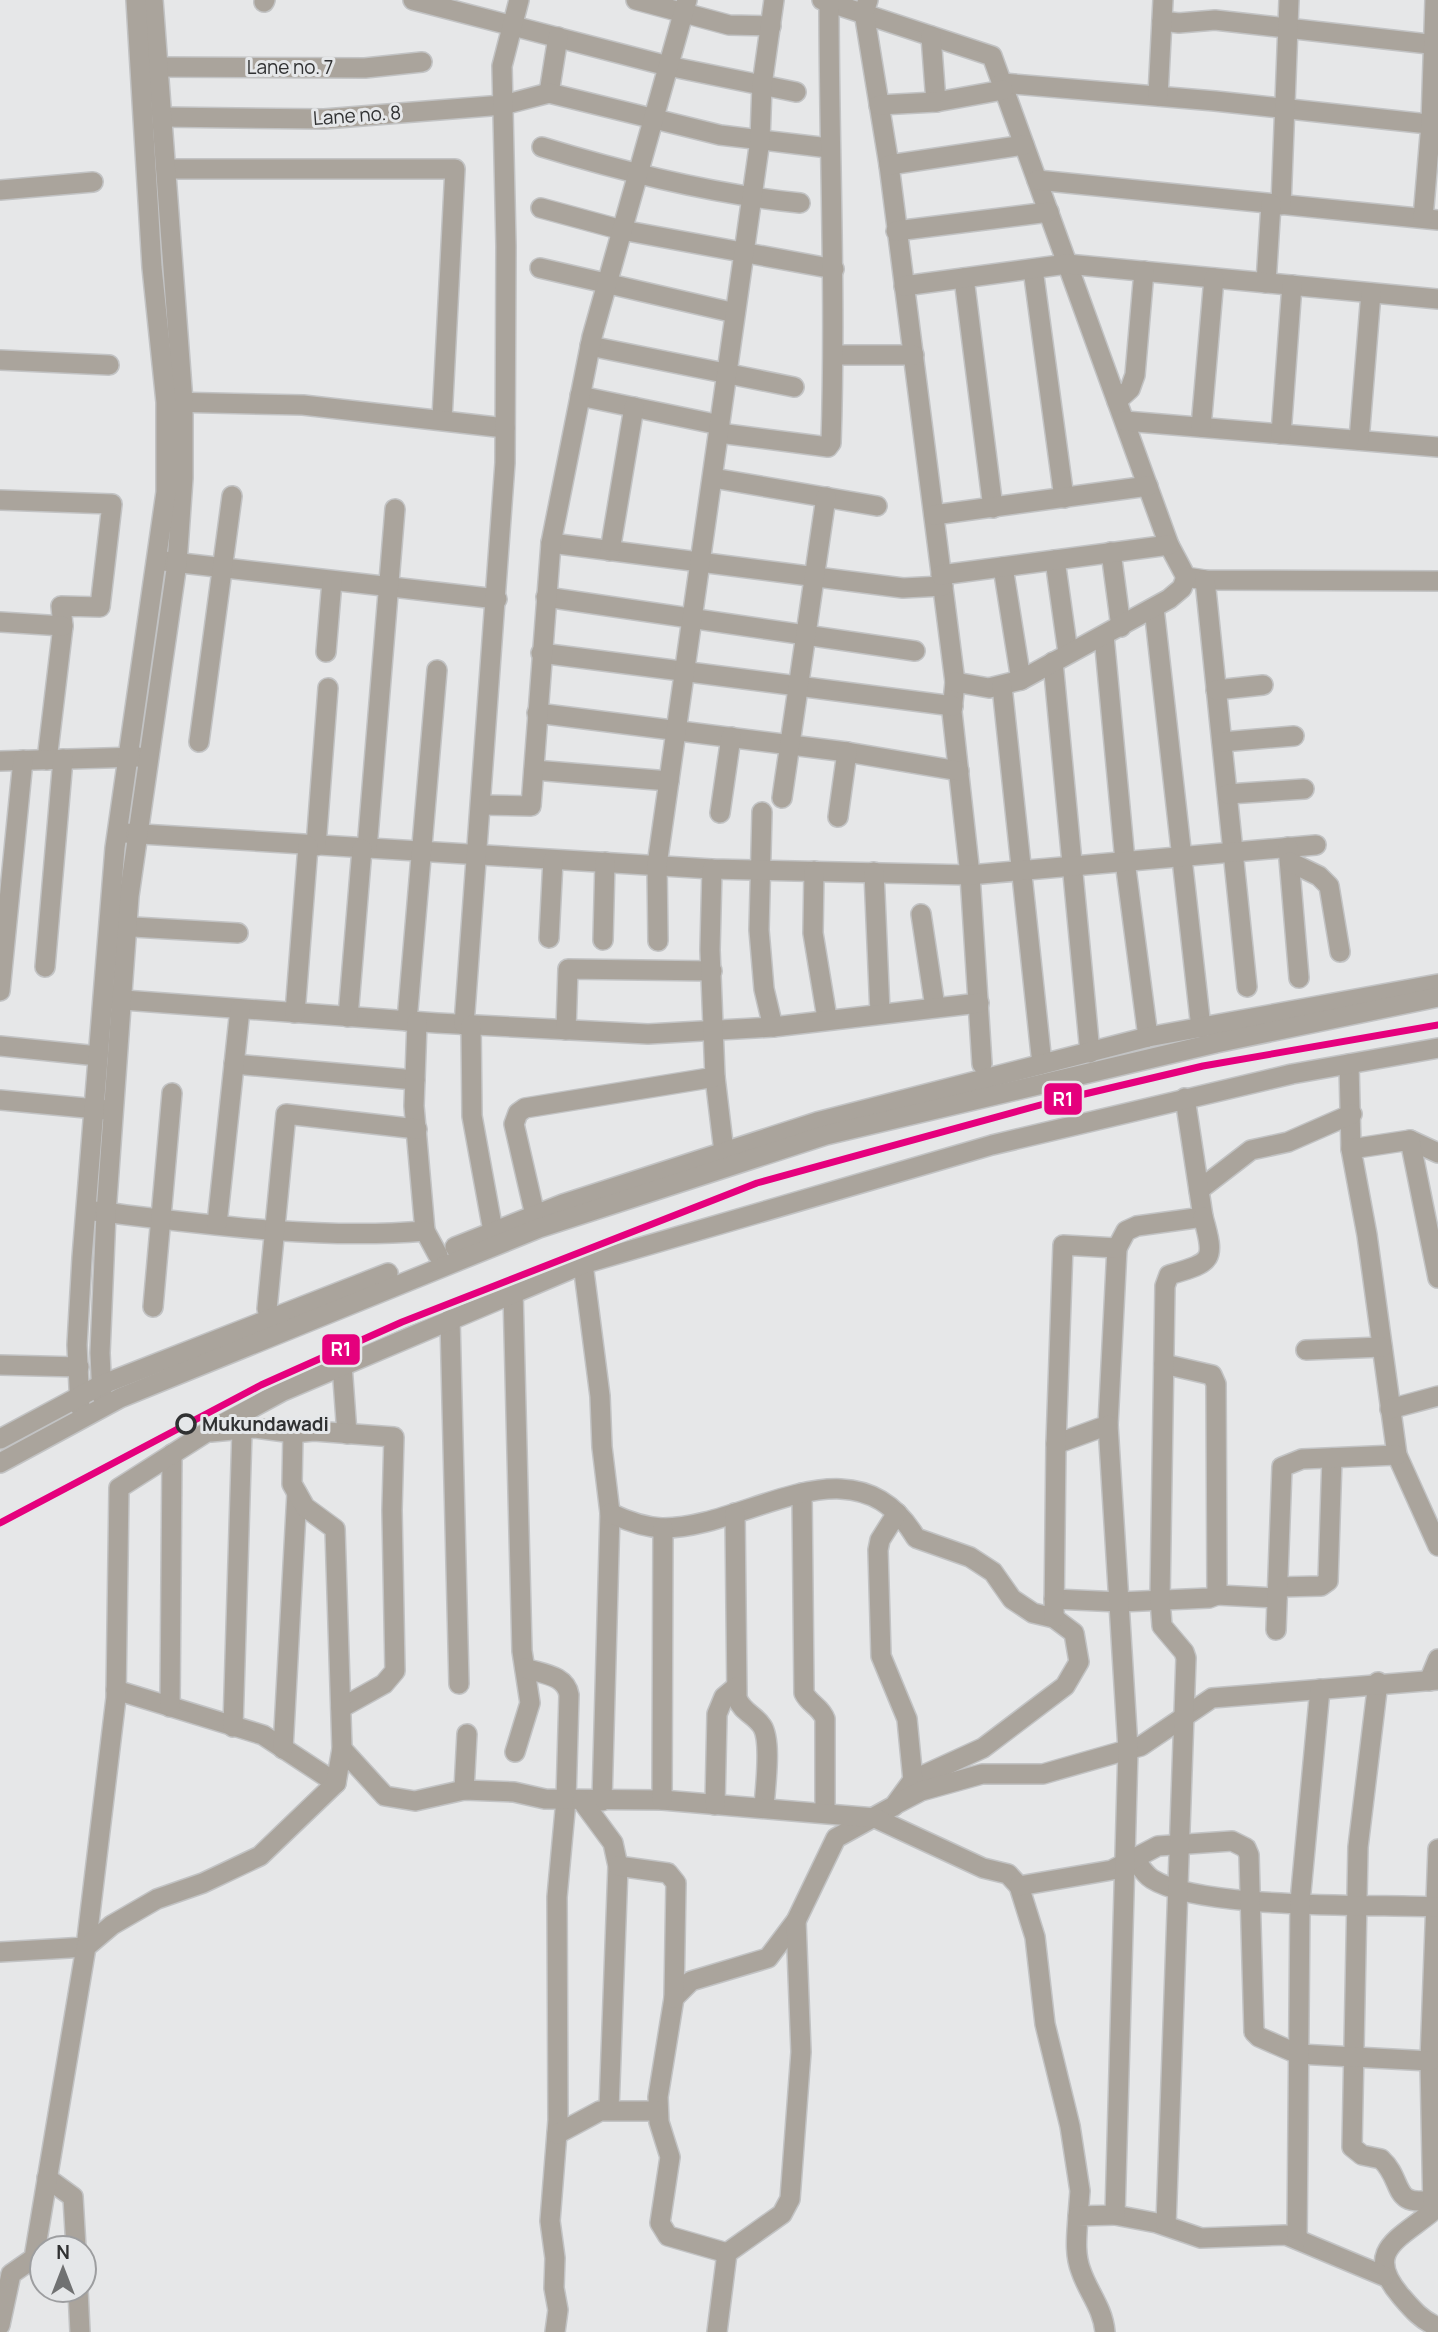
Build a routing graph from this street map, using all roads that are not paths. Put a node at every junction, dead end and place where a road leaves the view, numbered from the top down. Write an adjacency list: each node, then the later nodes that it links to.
1 (136, 0): 79 (street)
2 (153, 0): 24 (street)
3 (412, 0): 16 (street)
4 (519, 0): 16 (street)
5 (636, 0): 12 (street)
6 (774, 0): 17 (street)
7 (1163, 0): 15 (street)
8 (1216, 0): 14 (street)
9 (1289, 0): 18 (street)
10 (1435, 0): 21 (street)
11 (826, 1): 13 (street); 40 (street)
12 (685, 6): 17 (street); 23 (street)
13 (866, 6): 19 (street); 32 (street)
14 (1214, 20): 15 (street); 18 (street)
15 (1162, 21): 29 (street)
16 (513, 25): 20 (street); 31 (street)
17 (771, 26): 25 (street)
18 (1287, 28): 21 (street); 33 (street)
19 (932, 36): 26 (street); 30 (street)
20 (558, 37): 23 (street); 28 (street)
21 (1435, 45): 36 (street)
22 (422, 62): 24 (street, Lane no. 7)
23 (668, 66): 25 (street); 35 (street)
24 (158, 67): 34 (street)
25 (762, 85): 27 (street); 37 (street)
26 (1002, 87): 29 (street); 30 (street); 38 (street)
27 (796, 92)
28 (549, 93): 31 (street, Lane no. 8); 35 (street)
29 (1158, 96): 33 (street)
30 (936, 102): 32 (street)
31 (503, 105): 34 (street, Lane no. 8); 84 (street)
32 (879, 105): 41 (street)
33 (1286, 111): 36 (street); 49 (street)
34 (163, 117): 42 (street)
35 (653, 120): 37 (street); 43 (street)
36 (1435, 125): 52 (street)
37 (760, 140): 40 (street); 47 (street)
38 (1024, 145): 41 (street); 44 (street)
39 (542, 148): 43 (street)
40 (829, 148): 58 (street)
41 (889, 165): 54 (street)
42 (166, 169): 79 (street); 81 (street)
43 (637, 176): 47 (street); 53 (street)
44 (1037, 180): 49 (street); 51 (street)
45 (93, 182): 46 (street)
46 (0, 190)
47 (751, 198): 48 (street); 55 (street)
48 (800, 203)
49 (1276, 205): 52 (street); 63 (street)
50 (541, 208): 53 (street)
51 (1049, 212): 54 (street); 56 (street)
52 (1430, 219)
53 (622, 230): 55 (street); 64 (street)
54 (896, 231): 66 (street)
55 (743, 254): 58 (street); 69 (street)
56 (1067, 264): 59 (street); 60 (street); 78 (street)
57 (540, 268): 64 (street)
58 (834, 269): 71 (street)
59 (1033, 269): 61 (street); 93 (street)
60 (1144, 271): 62 (street); 78 (street)
61 (964, 278): 66 (street); 96 (street)
62 (1214, 278): 63 (street); 83 (street)
63 (1266, 283): 65 (street)
64 (607, 285): 69 (street); 70 (street)
65 (1292, 285): 67 (street); 86 (street)
66 (904, 286): 72 (street)
67 (1371, 293): 68 (street); 87 (street)
68 (1438, 299)
69 (735, 313): 75 (street)
70 (590, 346): 75 (street); 77 (street)
71 (834, 355): 72 (street); 85 (street)
72 (914, 355): 98 (street)
73 (0, 360): 74 (street)
74 (109, 365)
75 (727, 375): 76 (street); 85 (street)
76 (794, 387)
77 (580, 396): 80 (street); 99 (street)
78 (1117, 401): 82 (street)
79 (174, 402): 81 (street); 103 (street); 105 (street)
80 (634, 407): 85 (street); 101 (street)
81 (442, 419): 84 (street)
82 (1125, 421): 83 (street); 90 (street)
83 (1201, 427): 86 (street)
84 (505, 428): 116 (street)
85 (719, 429): 89 (street)
86 (1281, 434): 87 (street)
87 (1359, 440): 88 (street)
88 (1438, 446)
89 (713, 478): 92 (street); 106 (street)
90 (1148, 486): 93 (street); 100 (street)
91 (232, 496): 108 (street)
92 (826, 497): 95 (street); 109 (street)
93 (1064, 498): 96 (street)
94 (0, 500): 120 (street)
95 (877, 506)
96 (993, 508): 98 (street)
97 (395, 509): 114 (street)
98 (934, 516): 111 (street)
99 (551, 543): 101 (street); 115 (street)
100 (1169, 545): 102 (street); 110 (street)
101 (610, 551): 106 (street)
102 (1111, 552): 104 (street); 121 (street)
103 (158, 560): 105 (street); 146 (street)
104 (1055, 560): 107 (street); 126 (street)
105 (177, 563): 108 (street); 145 (street)
106 (702, 563): 109 (street); 118 (street)
107 (1003, 566): 111 (street); 129 (street)
108 (221, 568): 112 (street); 141 (street)
109 (815, 577): 111 (street); 122 (street)
110 (1195, 578): 113 (street); 117 (street); 135 (street)
111 (942, 580): 130 (street)
112 (332, 581): 114 (street); 124 (street)
113 (1438, 581)
114 (388, 587): 116 (street); 163 (street)
115 (546, 597): 118 (street); 125 (street)
116 (497, 599): 156 (street)
117 (1154, 608): 121 (street); 168 (street)
118 (693, 619): 122 (street); 128 (street)
119 (0, 622): 120 (street)
120 (63, 626): 147 (street)
121 (1112, 631): 126 (street); 170 (street)
122 (807, 635): 123 (street); 134 (street)
123 (915, 651)
124 (326, 652)
125 (541, 653): 128 (street); 137 (street)
126 (1060, 657): 129 (street); 173 (street)
127 (437, 670): 164 (street)
128 (685, 674): 134 (street); 138 (street)
129 (1021, 680): 132 (street)
130 (955, 682): 132 (street); 136 (street)
131 (1263, 685): 135 (street)
132 (1002, 686): 176 (street)
133 (328, 688): 162 (street)
134 (799, 688): 136 (street); 143 (street)
135 (1216, 690): 142 (street)
136 (953, 706): 151 (street)
137 (537, 713): 138 (street); 150 (street)
138 (677, 730): 140 (street); 152 (street)
139 (1294, 736): 142 (street)
140 (731, 737): 143 (street); 158 (street)
141 (199, 742)
142 (1222, 742): 154 (street)
143 (791, 745): 144 (street); 155 (street)
144 (847, 752): 151 (street); 159 (street)
145 (147, 757): 146 (street); 160 (street)
146 (127, 758): 147 (street); 160 (street)
147 (55, 759): 149 (street); 188 (street)
148 (0, 761): 149 (street)
149 (23, 761): 182 (street)
150 (534, 769): 152 (street); 156 (street)
151 (959, 771): 179 (street)
152 (669, 781): 172 (street)
153 (1304, 789): 154 (street)
154 (1228, 794): 165 (street)
155 (782, 798)
156 (481, 805): 167 (street)
157 (762, 812): 175 (street)
158 (720, 813)
159 (838, 817)
160 (126, 833): 162 (street); 181 (street)
161 (1315, 845): 166 (street)
162 (312, 846): 163 (street); 199 (street)
163 (365, 849): 164 (street); 201 (street)
164 (422, 852): 167 (street); 203 (street)
165 (1234, 852): 166 (street); 168 (street); 192 (street)
166 (1289, 854): 187 (street); 190 (street)
167 (477, 855): 169 (street); 204 (street)
168 (1181, 856): 170 (street); 206 (street)
169 (553, 860): 171 (street); 184 (street)
170 (1125, 861): 173 (street); 209 (street)
171 (605, 862): 172 (street); 185 (street)
172 (657, 865): 174 (street); 186 (street)
173 (1073, 866): 176 (street); 212 (street)
174 (712, 869): 175 (street); 189 (street)
175 (762, 870): 177 (street); 205 (street)
176 (1020, 870): 179 (street); 216 (street)
177 (814, 871): 178 (street); 202 (street)
178 (874, 872): 179 (street); 200 (street)
179 (970, 875): 196 (street)
180 (922, 914): 197 (street)
181 (117, 926): 183 (street); 195 (street)
182 (3, 929): 193 (street)
183 (238, 933)
184 (549, 938)
185 (603, 940)
186 (658, 940)
187 (1340, 952)
188 (46, 967)
189 (712, 971): 207 (street); 208 (street)
190 (1299, 978)
191 (1438, 984): 206 (street)
192 (1247, 987)
193 (0, 988)
194 (1438, 997): 257 (street)
195 (112, 999): 198 (street); 213 (street); 223 (street)
196 (979, 1003): 197 (street); 215 (street)
197 (935, 1007): 200 (street)
198 (240, 1009): 199 (street); 214 (street)
199 (295, 1013): 201 (street)
200 (880, 1013): 202 (street)
201 (348, 1017): 203 (street)
202 (827, 1018): 205 (street)
203 (412, 1021): 204 (street); 219 (street)
204 (467, 1025): 208 (street); 239 (street)
205 (773, 1027): 207 (street)
206 (1201, 1028): 209 (street)
207 (714, 1029): 208 (street); 218 (street)
208 (566, 1030)
209 (1148, 1037): 212 (street)
210 (0, 1046): 213 (street)
211 (1438, 1048): 217 (street)
212 (1090, 1053): 216 (street)
213 (98, 1056): 223 (street)
214 (234, 1064): 219 (street); 236 (street)
215 (982, 1064)
216 (1042, 1064): 228 (street)
217 (1349, 1064): 221 (street); 224 (street)
218 (715, 1077): 228 (street); 233 (street)
219 (415, 1080): 225 (street)
220 (172, 1093): 235 (street)
221 (1185, 1098): 230 (street); 242 (street)
222 (0, 1100): 223 (street)
223 (104, 1110): 231 (street); 232 (street)
224 (1352, 1114): 227 (street); 230 (street)
225 (417, 1129): 237 (street); 238 (street)
226 (1410, 1140): 227 (street); 229 (street); 243 (street)
227 (1351, 1149): 248 (street)
228 (724, 1152): 233 (street)
229 (1438, 1153)
230 (1199, 1190): 234 (street)
231 (86, 1210): 232 (street); 253 (street)
232 (106, 1213): 235 (street); 254 (street)
233 (535, 1215): 239 (street)
234 (1203, 1217): 240 (street); 250 (street)
235 (160, 1218): 236 (street); 245 (street)
236 (217, 1224): 237 (street)
237 (275, 1230): 238 (street); 246 (street)
238 (425, 1231): 241 (street)
239 (492, 1231): 241 (street)
240 (1117, 1248): 260 (street); 266 (street)
241 (438, 1255): 254 (street)
242 (583, 1264): 244 (street); 273 (street)
243 (1438, 1278)
244 (513, 1291): 247 (street); 285 (street)
245 (153, 1307)
246 (267, 1308)
247 (450, 1319): 252 (street); 288 (street)
248 (1382, 1348): 249 (street); 258 (street)
249 (1306, 1350)
250 (1164, 1364): 279 (street); 280 (street)
251 (0, 1365): 253 (street)
252 (342, 1365): 262 (street); 264 (street)
253 (79, 1367): 255 (street)
254 (101, 1385): 255 (street); 257 (street)
255 (80, 1395): 259 (street); 265 (street)
256 (1438, 1396): 258 (street)
257 (103, 1407): 259 (street)
258 (1391, 1409): 268 (street)
259 (81, 1419): 270 (street)
260 (1108, 1425): 266 (street); 281 (street)
261 (242, 1431): 262 (street); 263 (street); 295 (street)
262 (206, 1432): 267 (street)
263 (293, 1433): 264 (street); 271 (street)
264 (347, 1434): 293 (street)
265 (0, 1438)
266 (1056, 1444): 282 (street)
267 (172, 1454): 291 (street); 292 (street)
268 (1396, 1455): 269 (street); 277 (street)
269 (1332, 1458): 278 (street); 278 (street)
270 (0, 1463)
271 (297, 1493): 293 (street); 297 (street)
272 (802, 1493): 274 (street); 275 (street); 310 (street)
273 (610, 1513): 276 (street); 306 (street)
274 (735, 1513): 276 (street); 289 (street)
275 (897, 1513): 282 (street); 301 (street)
276 (663, 1528): 305 (street)
277 (1438, 1546)
278 (1278, 1593): 279 (street); 283 (street)
279 (1217, 1595): 280 (street)
280 (1160, 1599): 281 (street); 294 (street)
281 (1120, 1602): 282 (street); 299 (street)
282 (1054, 1608): 301 (street)
283 (1276, 1630)
284 (1438, 1660): 286 (street)
285 (525, 1668): 300 (street); 304 (street)
286 (1433, 1680): 287 (street)
287 (1378, 1682): 290 (street); 320 (street)
288 (459, 1684)
289 (736, 1687): 307 (street); 309 (street)
290 (1320, 1689): 294 (street); 319 (street)
291 (116, 1690): 292 (street); 323 (street)
292 (170, 1707): 295 (street)
293 (341, 1707): 298 (street)
294 (1184, 1715): 299 (street); 312 (street)
295 (233, 1727): 297 (street)
296 (467, 1734): 303 (street)
297 (283, 1749): 302 (street)
298 (342, 1749): 302 (street); 303 (street)
299 (1128, 1749): 308 (street); 314 (street)
300 (515, 1752)
301 (914, 1780): 308 (street)
302 (336, 1783): 323 (street)
303 (464, 1790): 304 (street)
304 (574, 1800): 306 (street); 315 (street); 332 (street)
305 (662, 1800): 306 (street); 307 (street)
306 (602, 1801)
307 (715, 1805): 309 (street)
308 (894, 1805): 311 (street)
309 (764, 1808): 310 (street)
310 (825, 1812): 311 (street)
311 (875, 1818): 316 (street); 322 (street)
312 (1179, 1844): 314 (street); 317 (street); 318 (street)
313 (1438, 1849): 321 (street)
314 (1130, 1862): 316 (street); 317 (street); 335 (street)
315 (618, 1866): 325 (street); 330 (street)
316 (1019, 1886): 336 (street)
317 (1178, 1889): 318 (street); 337 (street)
318 (1250, 1901): 319 (street); 327 (street)
319 (1300, 1902): 320 (street); 327 (street)
320 (1359, 1903): 321 (street); 328 (street)
321 (1438, 1907): 326 (street)
322 (796, 1921): 325 (street); 340 (street)
323 (86, 1947): 324 (street); 333 (street)
324 (0, 1952)
325 (674, 1998): 331 (street)
326 (1435, 2022): 329 (street)
327 (1298, 2054): 328 (street); 339 (street)
328 (1355, 2057): 329 (street); 334 (street)
329 (1430, 2061): 334 (street)
330 (609, 2109): 331 (street); 332 (street)
331 (657, 2111): 340 (street)
332 (557, 2134): 346 (street)
333 (47, 2178): 338 (street); 343 (street)
334 (1435, 2207): 341 (street)
335 (1115, 2215): 336 (street); 337 (street)
336 (1078, 2216): 348 (street)
337 (1166, 2225): 339 (street)
338 (74, 2234)
339 (1297, 2239): 341 (street)
340 (727, 2253): 347 (street)
341 (1384, 2276): 344 (street)
342 (79, 2304): 345 (street)
343 (0, 2325)
344 (1438, 2327)
345 (80, 2332)
346 (555, 2332)
347 (718, 2332)
348 (1105, 2332)

